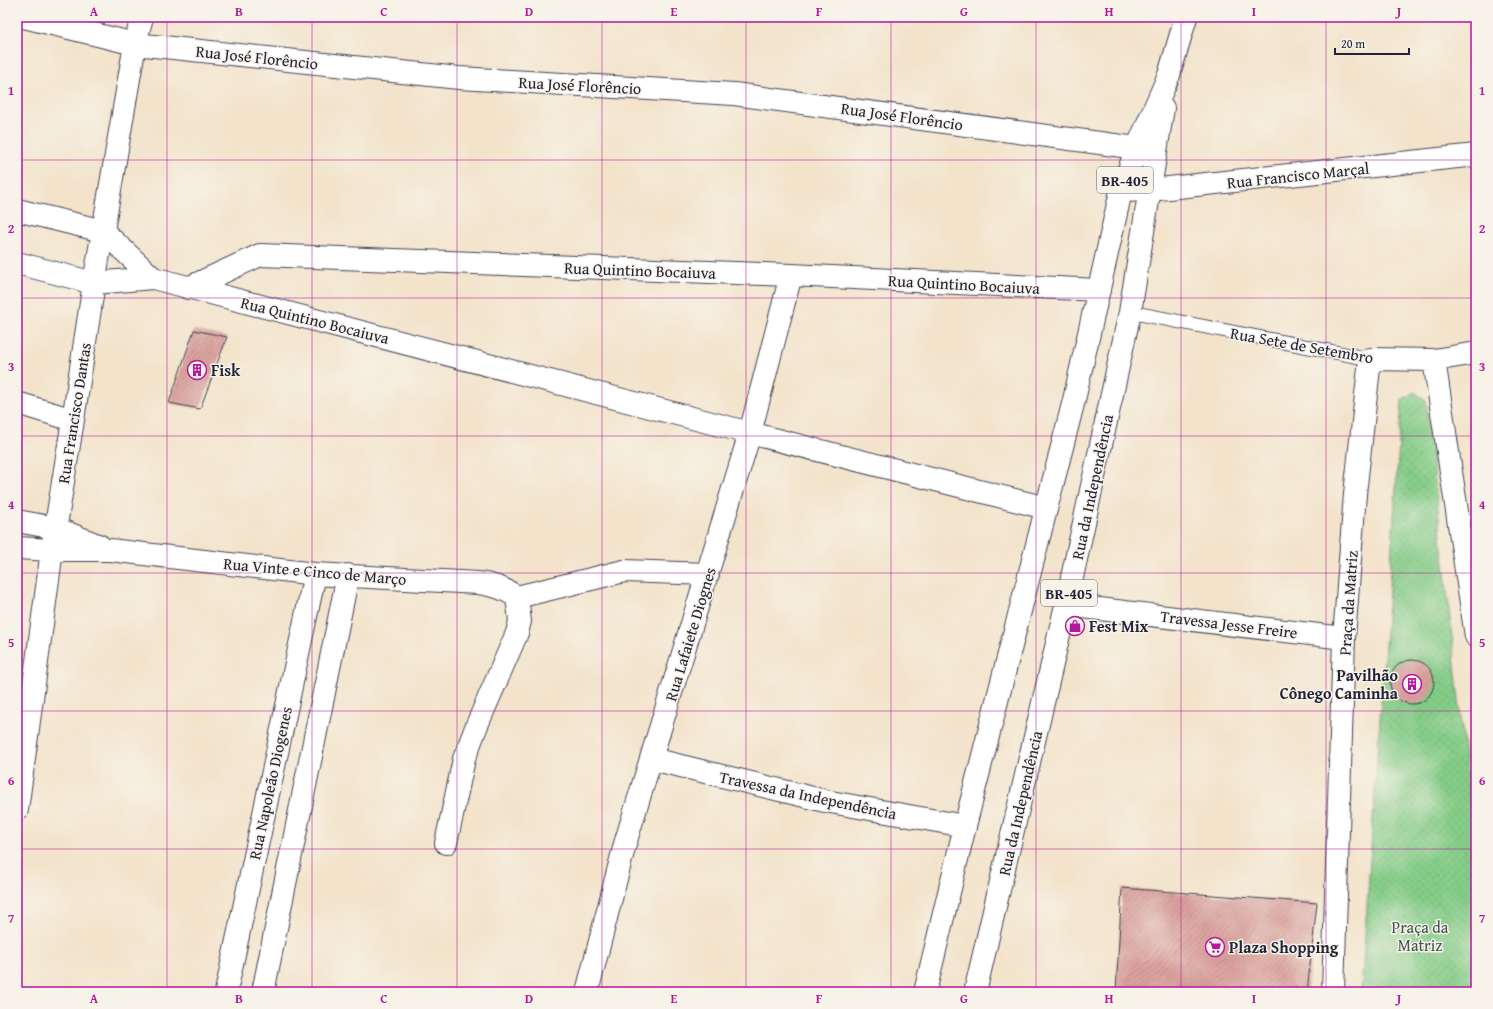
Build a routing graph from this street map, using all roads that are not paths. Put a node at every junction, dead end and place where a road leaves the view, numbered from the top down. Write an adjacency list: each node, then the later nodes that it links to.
1 (24, 17): 4 (main road, Rua José Florêncio)
2 (142, 17): 4 (main road, Rua Francisco Dantas)
3 (1186, 17): 5 (main road, BR-405)
4 (135, 44): 6 (main road, Rua José Florêncio); 11 (main road, Rua Francisco Dantas)
5 (1169, 75): 6 (main road, BR-405); 8 (main road, BR-405)
6 (1137, 148): 9 (main road, BR-405)
7 (1476, 155): 8 (main road, Rua Francisco Marçal)
8 (1150, 190): 9 (main road, Rua Francisco Marçal); 18 (main road, Rua da Independência / BR-405)
9 (1121, 191): 17 (main road, BR-405)
10 (17, 210): 11 (main road, Rua Quintino Bocaiuva)
11 (102, 231): 14 (main road, Rua Quintino Bocaiuva); 15 (main road, Rua Francisco Dantas)
12 (17, 262): 15 (main road, Rua Quintino Bocaiuva)
13 (791, 276): 16 (main road, Rua Quintino Bocaiuva); 17 (main road, Rua Quintino Bocaiuva); 24 (main road, Rua Lafaiete Diognes)
14 (153, 278): 15 (main road, Rua Quintino Bocaiuva); 16 (main road, Rua Quintino Bocaiuva)
15 (94, 283): 23 (main road, Rua Francisco Dantas)
16 (188, 288): 24 (main road, Rua Quintino Bocaiuva)
17 (1098, 290): 25 (main road, BR-405)
18 (1130, 312): 20 (lane, Rua Sete de Setembro); 35 (main road, Rua da Independência / BR-405)
19 (1476, 353): 21 (main road, Rua Sete de Setembro)
20 (1370, 359): 21 (main road, Rua Sete de Setembro); 37 (main road, Praça da Matriz)
21 (1434, 360): 36 (main road)
22 (17, 403): 23 (main road)
23 (73, 420): 27 (main road, Rua Francisco Dantas)
24 (750, 433): 25 (main road, Rua Quintino Bocaiuva); 32 (main road, Rua Lafaiete Diognes)
25 (1046, 508): 42 (main road, BR-405)
26 (17, 521): 27 (main road, Rua Vinte e Cinco de Março)
27 (55, 528): 29 (main road, Rua Francisco Dantas); 30 (main road, Rua Vinte e Cinco de Março)
28 (17, 548): 29 (main road, Rua Vinte e Cinco de Março)
29 (52, 550): 30 (main road, Rua Vinte e Cinco de Março); 41 (main road, Rua Francisco Dantas)
30 (110, 550): 31 (main road, Rua Vinte e Cinco de Março)
31 (315, 574): 33 (main road, Rua Vinte e Cinco de Março); 38 (main road, Rua Napoleão Diogenes)
32 (708, 574): 34 (main road); 40 (main road, Rua Lafaiete Diognes)
33 (348, 575): 34 (main road, Rua Vinte e Cinco de Março); 39 (main road)
34 (517, 597): 43 (main road)
35 (1066, 605): 37 (main road, Travessa Jesse Freire); 48 (main road, Rua da Independência / BR-405)
36 (1476, 636)
37 (1344, 638): 49 (main road, Praça da Matriz)
38 (286, 707): 39 (main road); 44 (main road, Rua Napoleão Diogenes)
39 (320, 713): 45 (main road)
40 (652, 759): 42 (main road, Travessa da Independência); 46 (main road, Rua Lafaiete Diognes)
41 (17, 810)
42 (965, 826): 47 (main road, BR-405)
43 (446, 843)
44 (226, 992)
45 (263, 992)
46 (587, 992)
47 (925, 992)
48 (975, 992)
49 (1333, 992)

